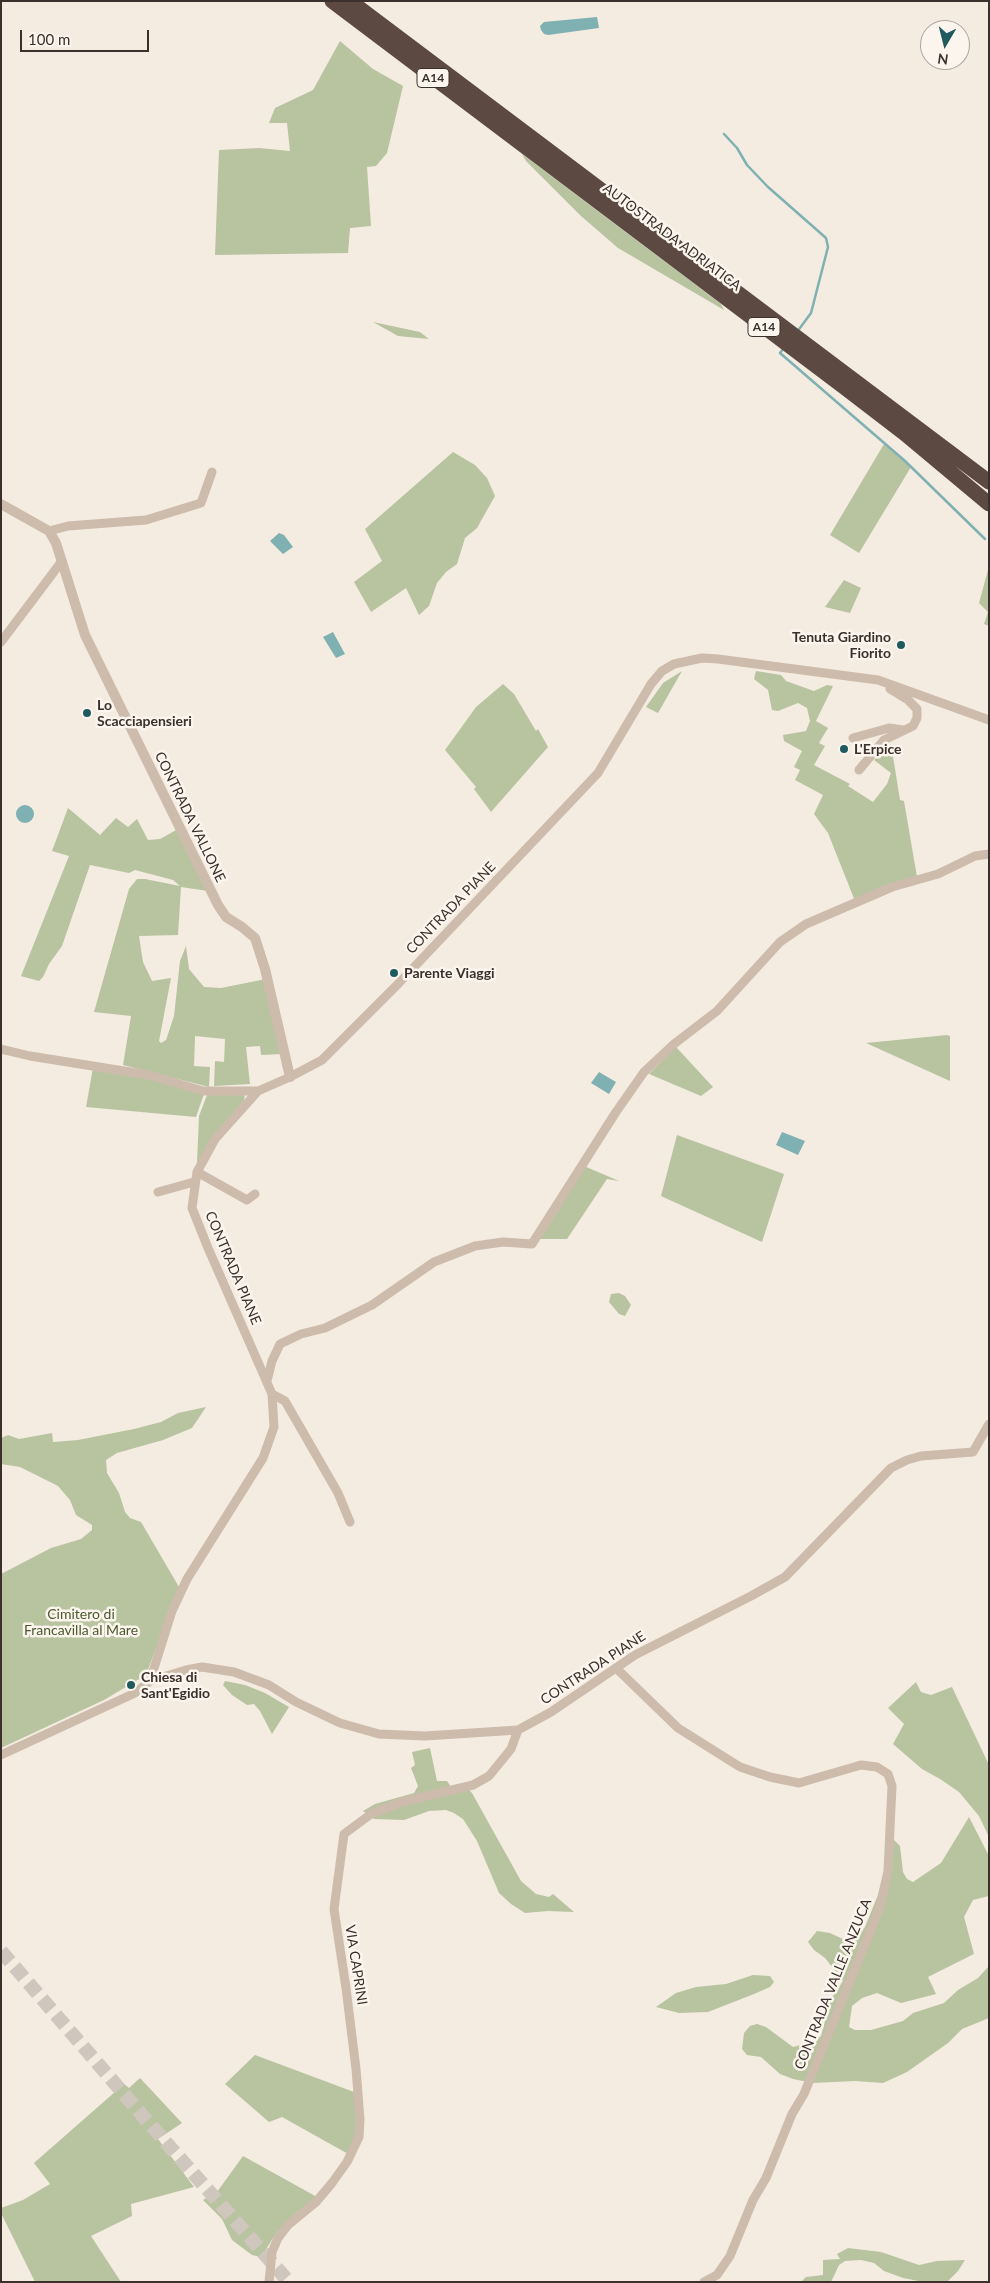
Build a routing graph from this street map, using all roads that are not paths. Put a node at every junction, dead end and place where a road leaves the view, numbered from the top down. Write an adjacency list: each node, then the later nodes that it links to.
1 (332, 1): 3 (highway, AUTOSTRADA ADRIATICA / A14)
2 (350, 1): 3 (highway, AUTOSTRADA ADRIATICA / A14)
3 (538, 151): 5 (highway, AUTOSTRADA ADRIATICA / A14); 7 (highway, AUTOSTRADA ADRIATICA / A14)
4 (212, 472): 8 (street)
5 (989, 482)
6 (1, 504): 8 (street)
7 (989, 504)
8 (49, 531): 9 (street, CONTRADA VALLONE)
9 (62, 561): 10 (street); 18 (street, CONTRADA VALLONE)
10 (1, 642)
11 (878, 680): 12 (street, CONTRADA PIANE); 13 (street); 18 (street, CONTRADA PIANE)
12 (989, 720)
13 (904, 730): 14 (street); 15 (street)
14 (853, 738)
15 (858, 770)
16 (989, 854): 23 (street)
17 (1, 1049): 19 (street)
18 (290, 1078): 19 (street, CONTRADA PIANE)
19 (258, 1091): 20 (street, CONTRADA PIANE)
20 (195, 1177): 21 (street); 22 (street); 23 (street, CONTRADA PIANE)
21 (158, 1192)
22 (255, 1194)
23 (267, 1381): 24 (street, CONTRADA PIANE)
24 (272, 1394): 26 (street); 28 (street, CONTRADA PIANE)
25 (989, 1424): 27 (street, CONTRADA PIANE)
26 (350, 1522)
27 (616, 1668): 29 (street, CONTRADA PIANE); 32 (street, CONTRADA VALLE ANZUCA)
28 (150, 1680): 29 (street, CONTRADA PIANE); 30 (street, CONTRADA PIANE)
29 (518, 1730): 31 (street, VIA CAPRINI)
30 (1, 1755)
31 (269, 2282)
32 (704, 2282)

